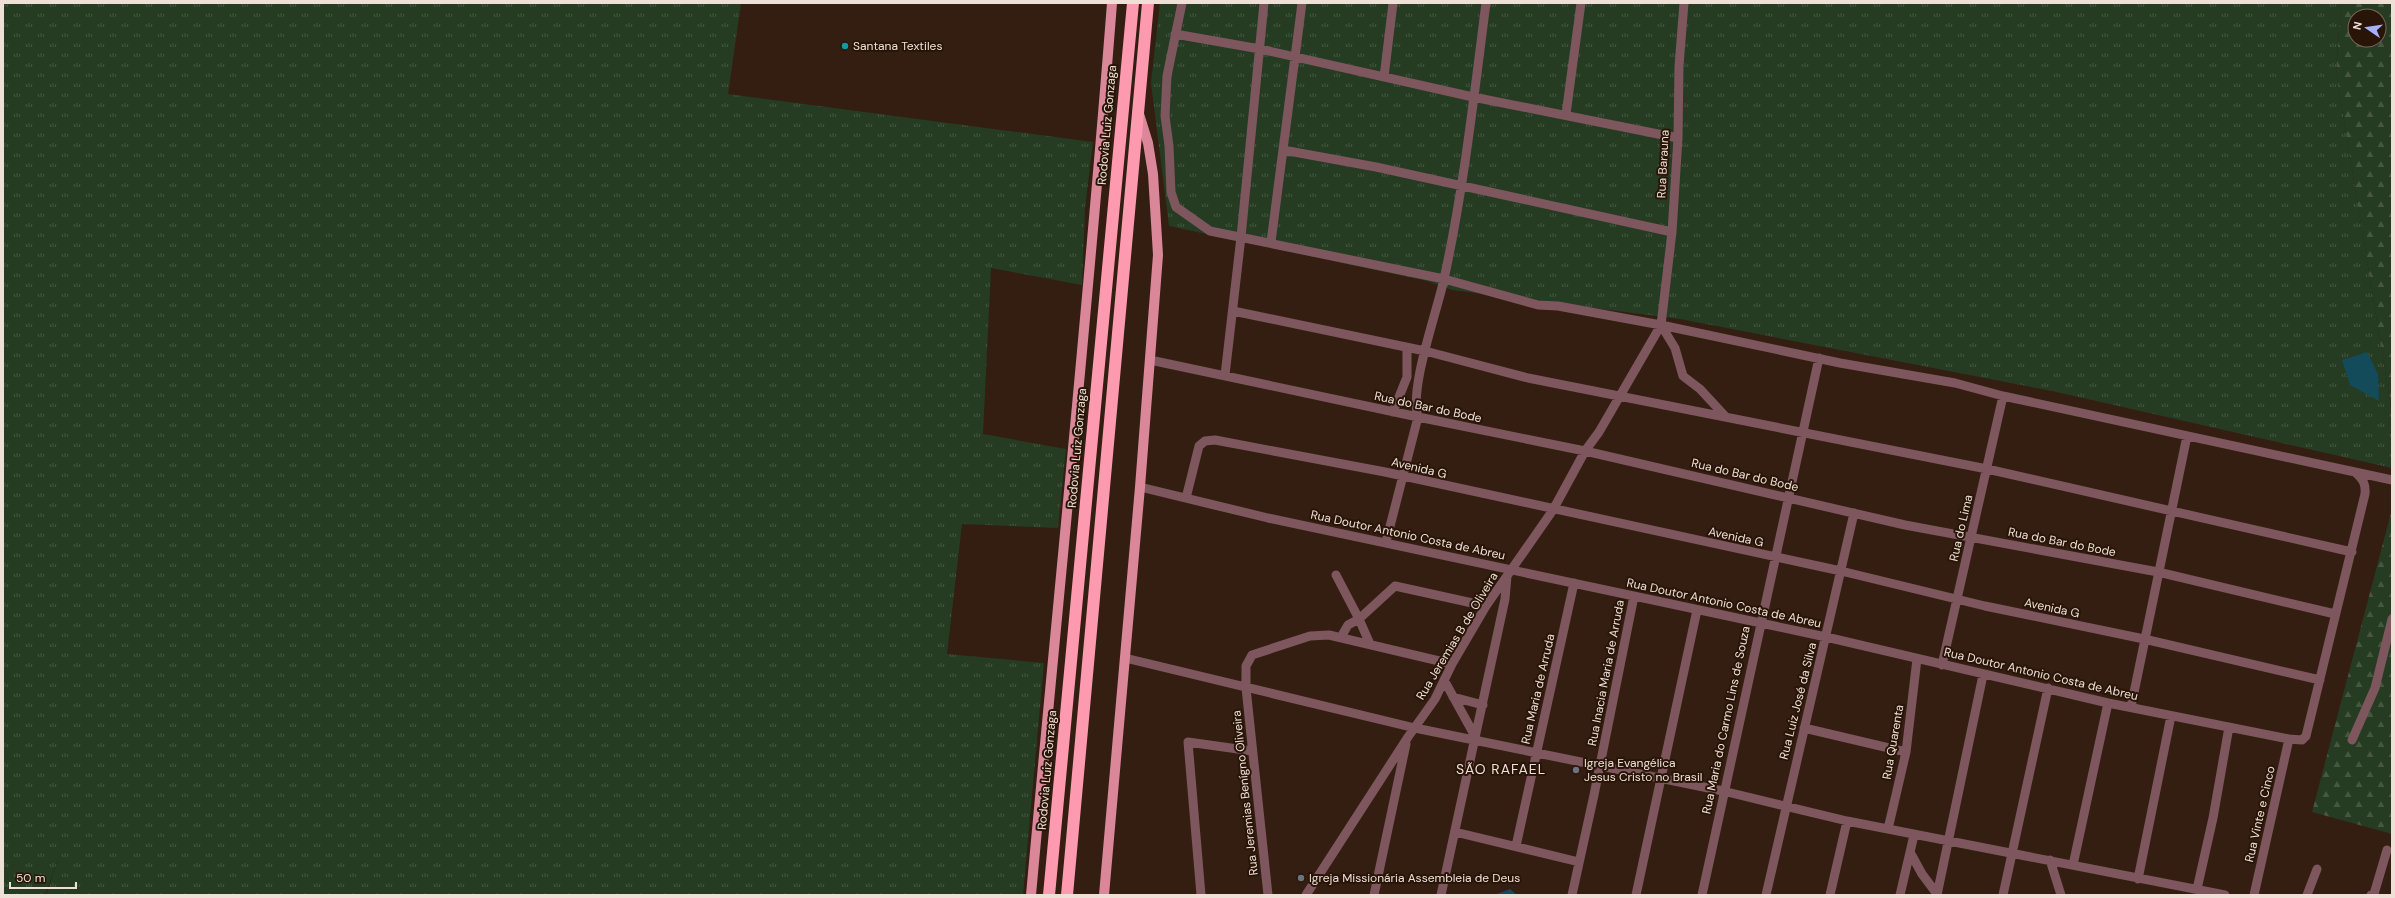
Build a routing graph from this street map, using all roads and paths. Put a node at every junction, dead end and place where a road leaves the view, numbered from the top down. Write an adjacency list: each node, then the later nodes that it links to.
1 (1112, 3): 115 (main road)
2 (1133, 3): 116 (highway, Rodovia Luiz Gonzaga)
3 (1148, 3): 16 (highway)
4 (1182, 3): 11 (street)
5 (1264, 3): 12 (street)
6 (1302, 3): 13 (street)
7 (1394, 3): 14 (street)
8 (1486, 3): 15 (street)
9 (1581, 3): 17 (street)
10 (1684, 3): 18 (street, Rua Barauna)
11 (1176, 34): 12 (street); 22 (street)
12 (1260, 50): 13 (street); 22 (street)
13 (1295, 57): 14 (street); 19 (street)
14 (1384, 78): 15 (street)
15 (1473, 97): 17 (street); 20 (street)
16 (1138, 108): 30 (main road); 117 (highway)
17 (1566, 114): 18 (street)
18 (1678, 138): 21 (street, Rua Barauna)
19 (1283, 150): 20 (street); 23 (street)
20 (1460, 187): 21 (street); 24 (street)
21 (1672, 232): 26 (street, Rua Barauna)
22 (1241, 237): 23 (street); 25 (street)
23 (1271, 242): 24 (street)
24 (1444, 279): 26 (street); 28 (street)
25 (1233, 311): 27 (street); 31 (street)
26 (1661, 325): 29 (street); 32 (street, Rua Jeremias B de Oliveira); 35 (street)
27 (1407, 348): 28 (street); 34 (street)
28 (1425, 351): 32 (street); 36 (street)
29 (1819, 358): 33 (street); 37 (street, Rua Maria do Carmo Lins de Souza)
30 (1150, 360): 31 (street, Rua do Bar do Bode); 44 (main road)
31 (1225, 374): 34 (street, Rua do Bar do Bode)
32 (1619, 396): 35 (street); 39 (street, Rua Jeremias B de Oliveira)
33 (2003, 396): 38 (street); 40 (street, Rua do Lima)
34 (1393, 412): 36 (street, Rua do Bar do Bode)
35 (1725, 416): 37 (street)
36 (1418, 418): 39 (street, Rua do Bar do Bode); 42 (street)
37 (1802, 433): 40 (street); 46 (street, Rua Maria do Carmo Lins de Souza)
38 (2187, 436): 41 (street); 48 (street)
39 (1585, 451): 46 (street, Rua do Bar do Bode); 47 (street, Rua Jeremias B de Oliveira)
40 (1987, 469): 48 (street); 50 (street, Rua do Lima)
41 (2355, 472): 43 (street); 52 (street)
42 (1403, 477): 45 (street, Avenida G); 47 (street, Avenida G); 51 (street)
43 (2392, 480)
44 (1140, 487): 45 (street, Rua Doutor Antonio Costa de Abreu); 71 (main road)
45 (1186, 498): 51 (street, Rua Doutor Antonio Costa de Abreu)
46 (1788, 498): 49 (street, Rua do Bar do Bode); 53 (street, Rua Maria do Carmo Lins de Souza)
47 (1553, 510): 53 (street, Avenida G); 55 (street, Rua Jeremias B de Oliveira)
48 (2172, 511): 52 (street); 56 (street)
49 (1854, 513): 50 (street, Rua do Bar do Bode); 54 (street, Rua Luiz José da Silva)
50 (1972, 537): 56 (street, Rua do Bar do Bode); 60 (street, Rua do Lima)
51 (1386, 542): 55 (street, Rua Doutor Antonio Costa de Abreu)
52 (2352, 552): 63 (street)
53 (1774, 558): 54 (street, Avenida G); 66 (street, Rua Maria do Carmo Lins de Souza)
54 (1841, 571): 60 (street, Avenida G); 67 (street, Rua Luiz José da Silva)
55 (1509, 572): 58 (street, Rua Doutor Antonio Costa de Abreu); 61 (street, Rua Jeremias B de Oliveira); 82 (street)
56 (2158, 572): 63 (street, Rua do Bar do Bode); 69 (street)
57 (1336, 574): 64 (street)
58 (1574, 583): 59 (street, Rua Doutor Antonio Costa de Abreu); 94 (street, Rua Maria de Arruda)
59 (1634, 596): 62 (street, Rua Doutor Antonio Costa de Abreu); 95 (street, Rua Inacia Maria de Arruda)
60 (1957, 599): 69 (street, Avenida G); 74 (street, Rua do Lima)
61 (1486, 606): 64 (street); 73 (street, Rua Jeremias B de Oliveira)
62 (1697, 610): 66 (street, Rua Doutor Antonio Costa de Abreu); 96 (street)
63 (2335, 614): 77 (street)
64 (1359, 619): 68 (street); 70 (street)
65 (2392, 619): 91 (street)
66 (1760, 622): 67 (street, Rua Doutor Antonio Costa de Abreu); 97 (street, Rua Maria do Carmo Lins de Souza)
67 (1826, 636): 72 (street, Rua Doutor Antonio Costa de Abreu); 87 (street, Rua Luiz José da Silva)
68 (1341, 637): 70 (street, Rua Jeremias Benígno Oliveira); 78 (street, Rua Jeremias Benígno Oliveira)
69 (2144, 639): 77 (street, Avenida G); 83 (street)
70 (1370, 644): 73 (street, Rua Jeremias Benígno Oliveira)
71 (1125, 658): 78 (street); 118 (main road)
72 (1917, 659): 74 (street, Rua Doutor Antonio Costa de Abreu); 93 (street, Rua Quarenta)
73 (1452, 664): 76 (street, Rua Jeremias B de Oliveira)
74 (1942, 665): 75 (street, Rua Doutor Antonio Costa de Abreu)
75 (1983, 675): 79 (street, Rua Doutor Antonio Costa de Abreu); 103 (street)
76 (1444, 680): 80 (street); 86 (street, Rua Jeremias B de Oliveira)
77 (2320, 680): 89 (street, Rua Doutor Antonio Costa de Abreu)
78 (1246, 688): 86 (street); 92 (street, Rua Jeremias Benígno Oliveira)
79 (2048, 688): 81 (street, Rua Doutor Antonio Costa de Abreu); 107 (street)
80 (1453, 697): 82 (street); 90 (street)
81 (2108, 703): 83 (street, Rua Doutor Antonio Costa de Abreu); 110 (street)
82 (1483, 705): 90 (street)
83 (2131, 707): 84 (street, Rua Doutor Antonio Costa de Abreu)
84 (2171, 716): 85 (street, Rua Doutor Antonio Costa de Abreu); 112 (street)
85 (2229, 727): 89 (street, Rua Doutor Antonio Costa de Abreu); 113 (street)
86 (1415, 728): 88 (street, Rua Jeremias B de Oliveira); 90 (street)
87 (1804, 728): 93 (street); 98 (street, Rua Luiz José da Silva)
88 (1408, 737): 121 (street, Rua Jeremias B de Oliveira); 122 (street)
89 (2289, 739): 133 (street, Rua Vinte e Cinco)
90 (1476, 740): 94 (street); 101 (street)
91 (2352, 740)
92 (1252, 751): 119 (street); 120 (street, Rua Jeremias Benígno Oliveira)
93 (1906, 752): 100 (street, Rua Quarenta)
94 (1536, 753): 95 (street); 104 (street, Rua Maria de Arruda)
95 (1600, 766): 96 (street); 109 (street, Rua Inacia Maria de Arruda)
96 (1661, 778): 97 (street); 125 (street)
97 (1723, 791): 98 (street); 126 (street, Rua Maria do Carmo Lins de Souza)
98 (1785, 806): 99 (street); 127 (street, Rua Luiz José da Silva)
99 (1847, 821): 100 (street); 128 (street)
100 (1888, 829): 102 (street)
101 (1455, 832): 104 (street); 123 (street)
102 (1914, 834): 103 (street); 106 (street)
103 (1949, 841): 107 (street); 114 (street)
104 (1516, 846): 109 (street)
105 (2386, 850): 135 (street)
106 (1910, 852): 114 (street); 129 (street)
107 (2010, 852): 108 (street); 130 (street)
108 (2050, 860): 110 (street); 131 (street)
109 (1579, 862): 124 (street, Rua Inacia Maria de Arruda)
110 (2073, 865): 112 (street)
111 (2317, 869): 134 (street)
112 (2138, 879): 113 (street)
113 (2197, 889): 132 (street)
114 (1937, 894)
115 (1031, 895)
116 (1049, 895)
117 (1067, 895)
118 (1104, 895)
119 (1201, 895)
120 (1268, 895)
121 (1306, 895)
122 (1374, 895)
123 (1442, 895)
124 (1572, 895)
125 (1636, 895)
126 (1702, 895)
127 (1766, 895)
128 (1830, 895)
129 (1900, 895)
130 (2002, 895)
131 (2061, 895)
132 (2225, 895)
133 (2254, 895)
134 (2307, 895)
135 (2371, 895)

